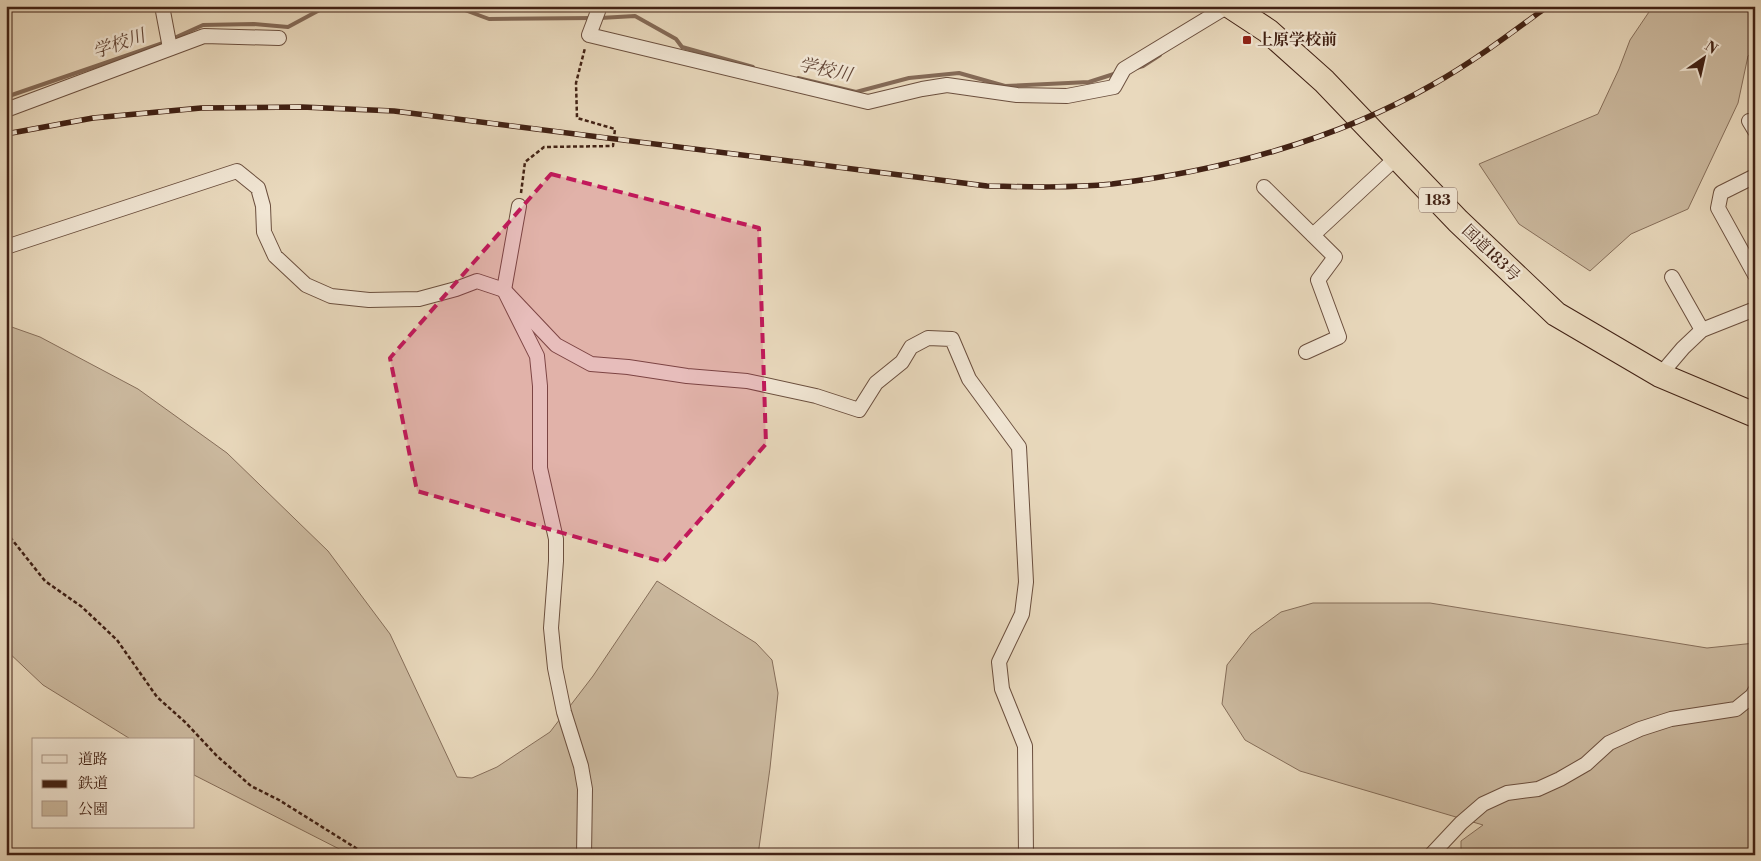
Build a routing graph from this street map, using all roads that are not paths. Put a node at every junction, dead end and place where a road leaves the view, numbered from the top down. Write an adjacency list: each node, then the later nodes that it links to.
1 (162, 6): 5 (street)
2 (600, 6): 3 (street)
3 (1229, 6): 7 (highway, 国道183号 / 183)
4 (279, 38): 5 (street)
5 (170, 48): 6 (street)
6 (6, 110)
7 (1397, 157): 11 (street); 19 (highway, 国道183号 / 183)
8 (1755, 176): 13 (street)
9 (1264, 187): 11 (street)
10 (519, 206): 15 (street)
11 (1313, 235): 18 (street)
12 (6, 247): 15 (street)
13 (1755, 275)
14 (1672, 277): 17 (street)
15 (504, 290): 23 (street); 24 (street)
16 (1755, 310): 17 (street)
17 (1702, 330): 19 (street)
18 (1306, 352)
19 (1660, 375): 20 (highway, 国道183号 / 183); 21 (highway, 国道183号 / 183)
20 (1755, 401)
21 (1755, 415)
22 (1755, 691): 25 (street)
23 (584, 855)
24 (1026, 855)
25 (1431, 855)

